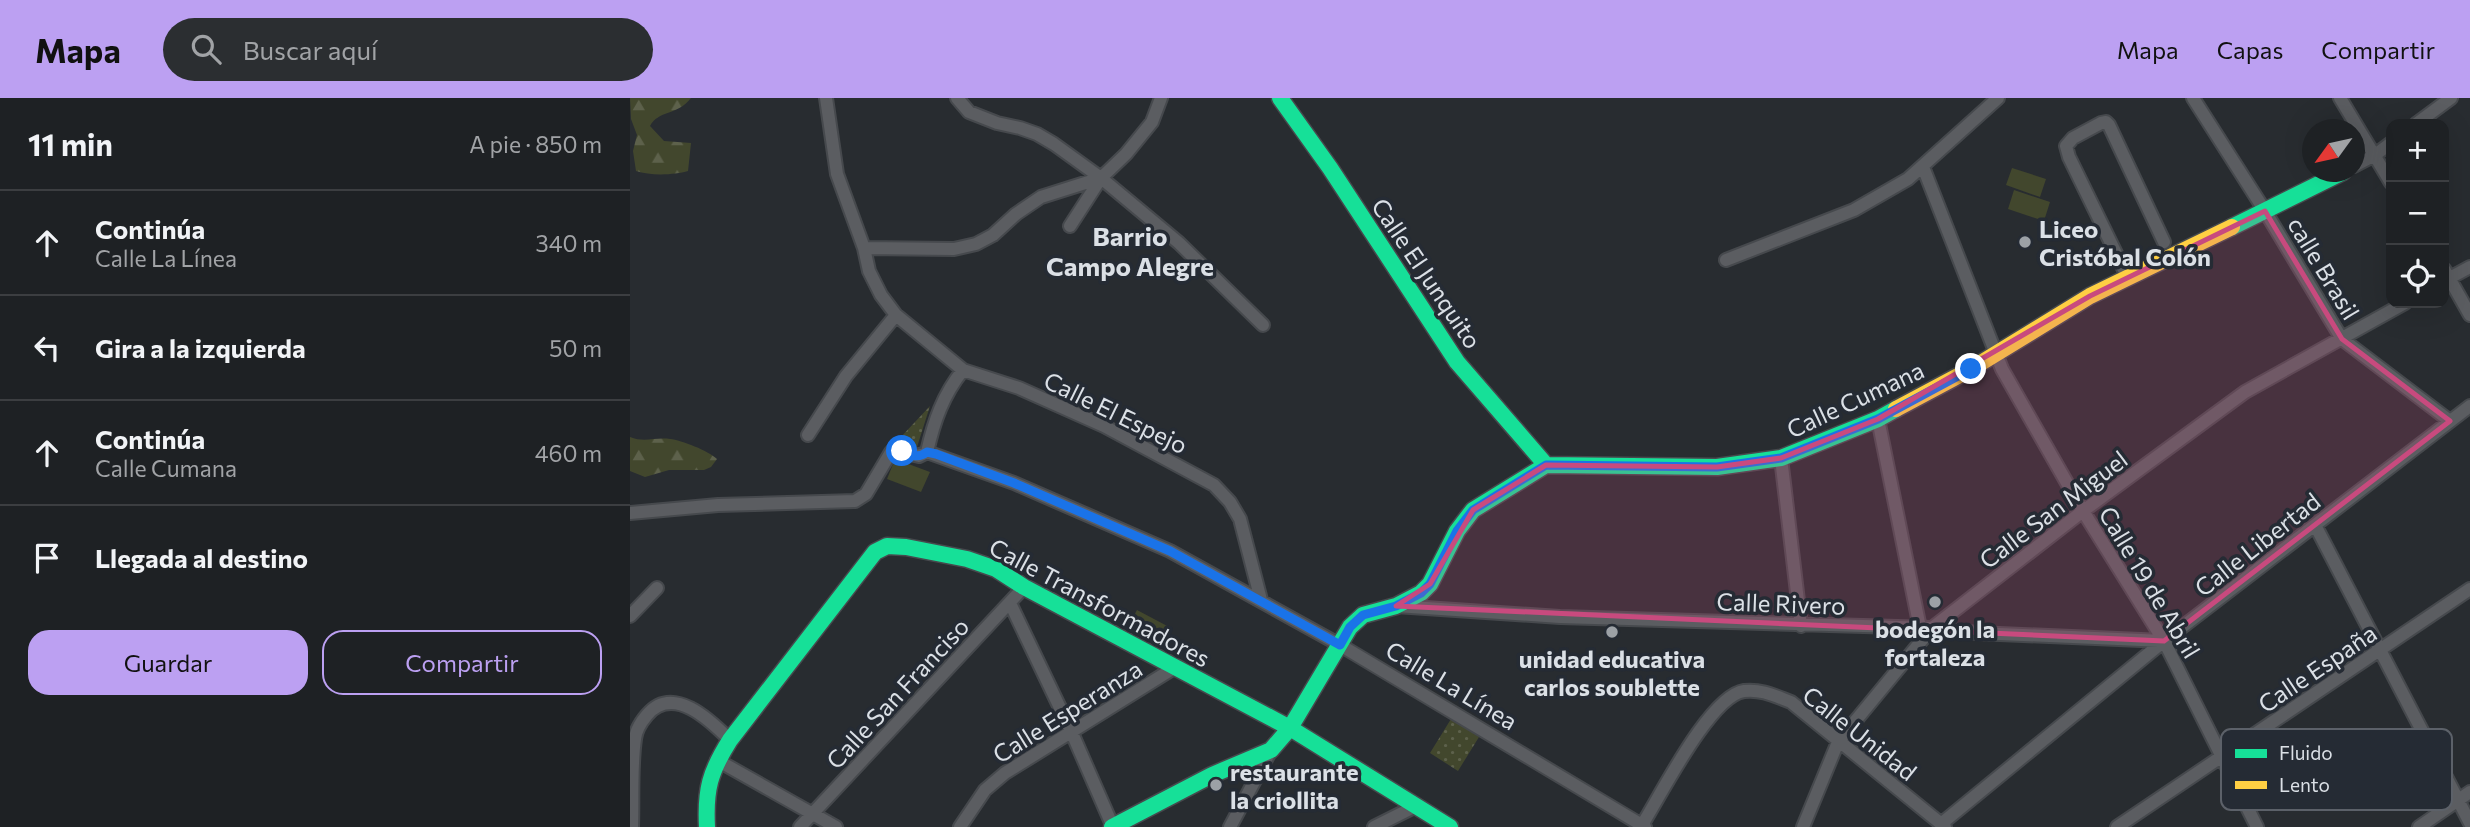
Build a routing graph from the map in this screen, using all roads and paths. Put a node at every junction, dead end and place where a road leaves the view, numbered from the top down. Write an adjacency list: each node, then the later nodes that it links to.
1 (826, 98): 20 (street)
2 (957, 98): 14 (street)
3 (1161, 98): 14 (street)
4 (1280, 98): 39 (street, Calle El Junquito)
5 (1998, 98): 13 (street)
6 (2193, 98): 17 (street, calle Brasil)
7 (2340, 98): 11 (street)
8 (2451, 98): 9 (street)
9 (2423, 119)
10 (2386, 147): 11 (street)
11 (2375, 155): 12 (street); 16 (street)
12 (2365, 160)
13 (1923, 167): 21 (street); 31 (street, Calle 19 de Abril)
14 (1101, 178): 18 (street); 20 (street); 29 (street)
15 (2323, 182): 17 (street, Calle Cumana)
16 (2390, 182)
17 (2265, 211): 24 (street, Calle Cumana); 30 (street, calle Brasil)
18 (1070, 226)
19 (2164, 242): 24 (street)
20 (864, 248): 27 (street)
21 (1726, 260)
22 (2470, 267): 23 (street)
23 (2449, 275)
24 (2128, 278): 31 (street, Calle Cumana)
25 (2449, 282): 28 (street)
26 (2396, 308): 30 (street, Calle San Miguel)
27 (896, 315): 32 (street); 36 (street)
28 (2470, 315)
29 (1263, 325)
30 (2342, 338): 35 (street, calle Brasil); 40 (street, Calle San Miguel)
31 (1996, 354): 34 (street, Calle Cumana); 40 (street, Calle 19 de Abril)
32 (963, 370): 37 (street); 46 (street, Calle El Espejo)
33 (2470, 406): 35 (street, Calle Libertad)
34 (1878, 419): 38 (street, Calle Cumana); 51 (street)
35 (2450, 421): 42 (street, Calle Libertad)
36 (808, 435)
37 (927, 452): 41 (street, Calle La Línea); 46 (street, Calle La Línea)
38 (1781, 458): 39 (street, Calle Cumana); 50 (street)
39 (1546, 465): 48 (street)
40 (2083, 510): 51 (street, Calle San Miguel); 52 (street, Calle 19 de Abril)
41 (630, 513)
42 (2315, 525): 52 (street, Calle Libertad); 54 (street)
43 (1024, 587): 47 (street, Calle San Franciso); 55 (street, Calle Transformadores); 60 (street, Calle Transformadores)
44 (657, 588): 49 (street)
45 (2470, 589): 54 (street, Calle España)
46 (1261, 600): 53 (street, Calle La Línea)
47 (1010, 603): 59 (street); 72 (street, Calle San Franciso)
48 (1396, 606): 50 (street, Calle Rivero); 53 (street)
49 (630, 616)
50 (1801, 626): 51 (street, Calle Rivero)
51 (1926, 628): 52 (street, Calle Rivero); 61 (street, Calle San Miguel)
52 (2164, 641): 63 (street, Calle 19 de Abril); 74 (street, Calle Libertad)
53 (1340, 645): 56 (street); 75 (street, Calle La Línea)
54 (2380, 650): 57 (street, Calle España); 58 (street)
55 (1174, 668): 56 (street, Calle Transformadores); 59 (street, Calle Esperanza)
56 (1290, 728): 62 (street); 69 (street)
57 (2264, 729)
58 (2421, 729)
59 (1072, 733): 80 (street, Calle Esperanza); 81 (street)
60 (730, 740): 64 (street, Calle Transformadores); 76 (street)
61 (1838, 742): 74 (street, Calle Unidad); 75 (street, Calle Unidad); 85 (street, Calle San Miguel)
62 (1271, 750): 81 (street); 82 (street)
63 (2221, 758): 86 (street, Calle España)
64 (717, 760): 72 (street); 77 (street, Calle Transformadores)
65 (2452, 789): 67 (street)
66 (2470, 792): 67 (street)
67 (2458, 801): 68 (street); 73 (street)
68 (2452, 805)
69 (1416, 806): 83 (street); 84 (street)
70 (2248, 810): 87 (street, Calle 19 de Abril)
71 (2444, 810): 88 (street)
72 (812, 814): 78 (street, Calle San Franciso); 79 (street)
73 (2470, 823)
74 (1943, 825)
75 (1644, 826)
76 (632, 827)
77 (707, 827)
78 (800, 827)
79 (836, 827)
80 (960, 827)
81 (1113, 827)
82 (1231, 827)
83 (1374, 827)
84 (1450, 827)
85 (1803, 827)
86 (2117, 827)
87 (2257, 827)
88 (2419, 827)

